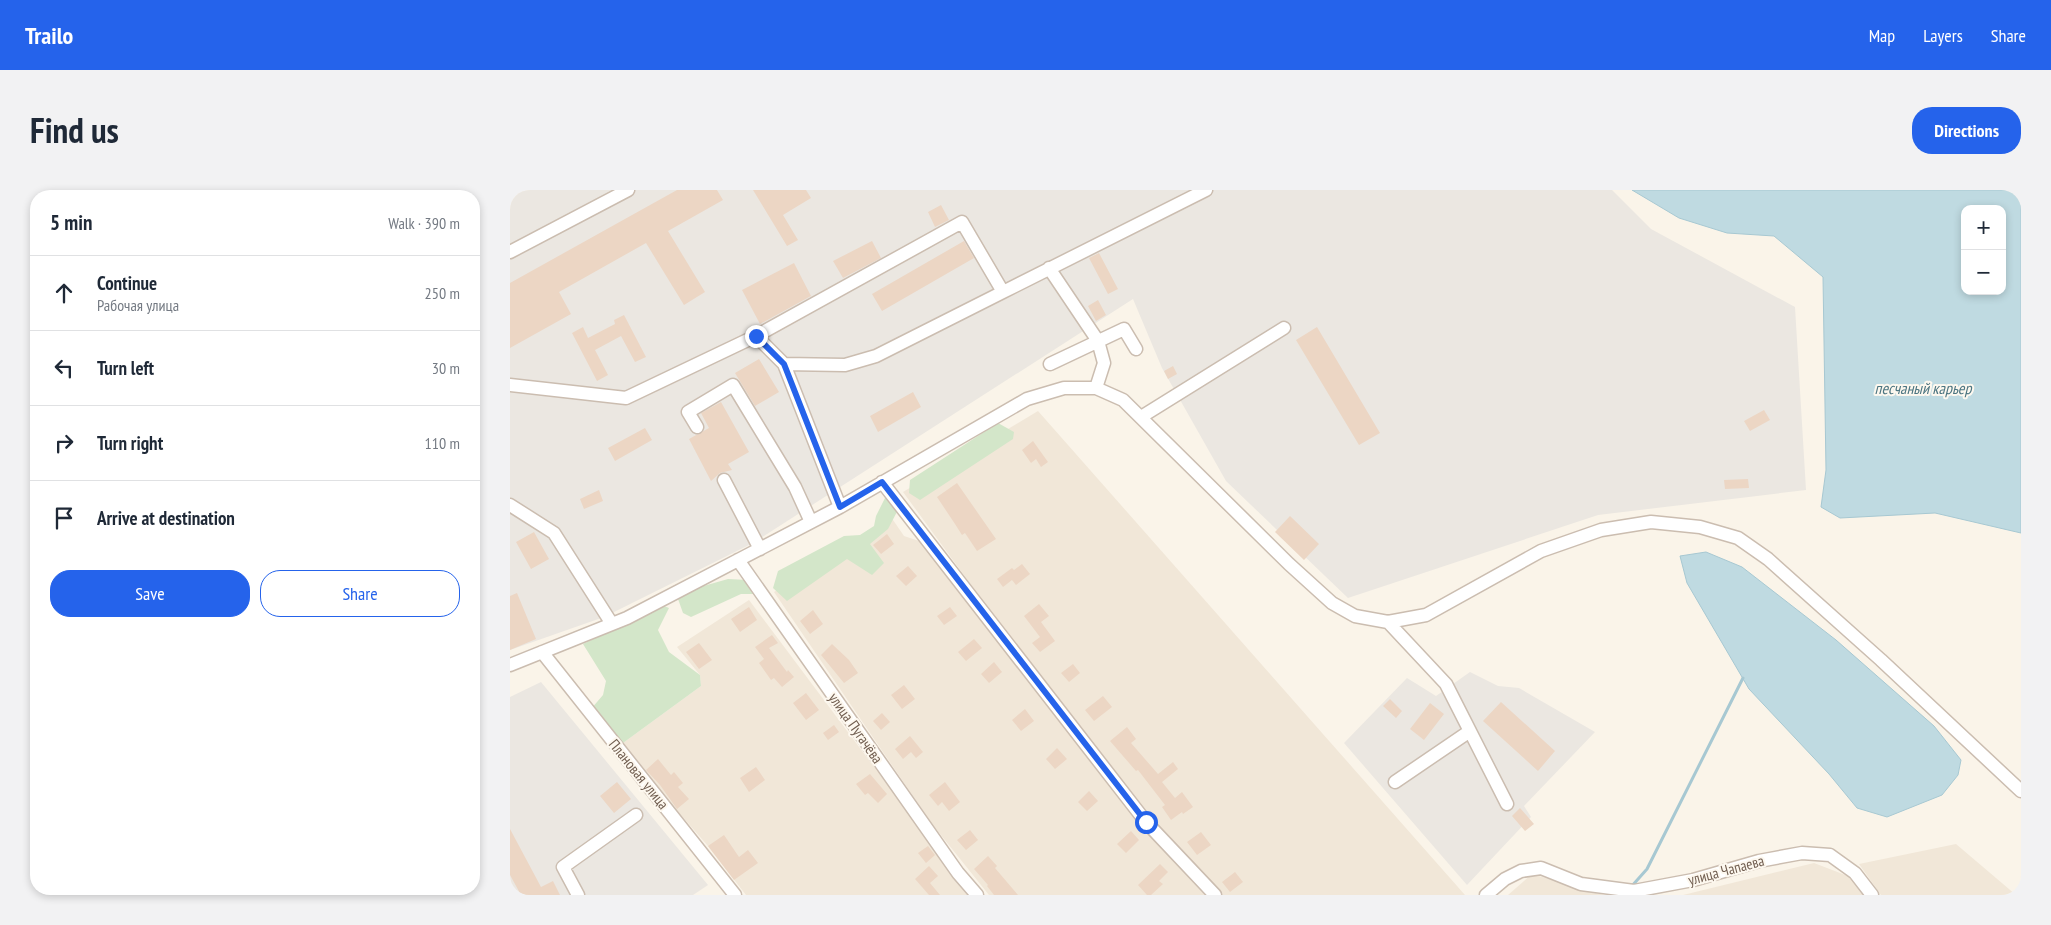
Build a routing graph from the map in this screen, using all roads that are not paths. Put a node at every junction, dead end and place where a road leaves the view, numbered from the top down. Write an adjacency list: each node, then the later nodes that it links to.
1 (628, 190): 3 (street)
2 (1206, 190): 4 (street)
3 (510, 252)
4 (1049, 268): 5 (street); 8 (street)
5 (1002, 292): 7 (street); 10 (street)
6 (1284, 328): 14 (street)
7 (756, 336): 10 (street); 12 (street)
8 (1098, 341): 9 (street); 11 (street); 13 (street)
9 (1136, 349)
10 (784, 364): 19 (street)
11 (1050, 364)
12 (510, 385)
13 (1096, 388): 14 (street); 17 (street)
14 (1141, 417): 23 (street)
15 (697, 427): 20 (street)
16 (724, 480): 21 (street)
17 (882, 482): 19 (street); 35 (street)
18 (510, 505): 24 (street)
19 (840, 507): 20 (street)
20 (811, 522): 21 (street)
21 (760, 549): 22 (street)
22 (738, 560): 24 (street); 34 (street, улица Пугачёва)
23 (1388, 622): 27 (street); 29 (street)
24 (612, 624): 25 (street)
25 (542, 652): 26 (street); 33 (street, Плановая улица)
26 (510, 665)
27 (1470, 731): 28 (street); 30 (street)
28 (1395, 782)
29 (2021, 791)
30 (1507, 804)
31 (636, 815): 32 (street)
32 (578, 895)
33 (735, 895)
34 (977, 895)
35 (1215, 895)
36 (1486, 895): 37 (street, улица Чапаева)
37 (1872, 895)

